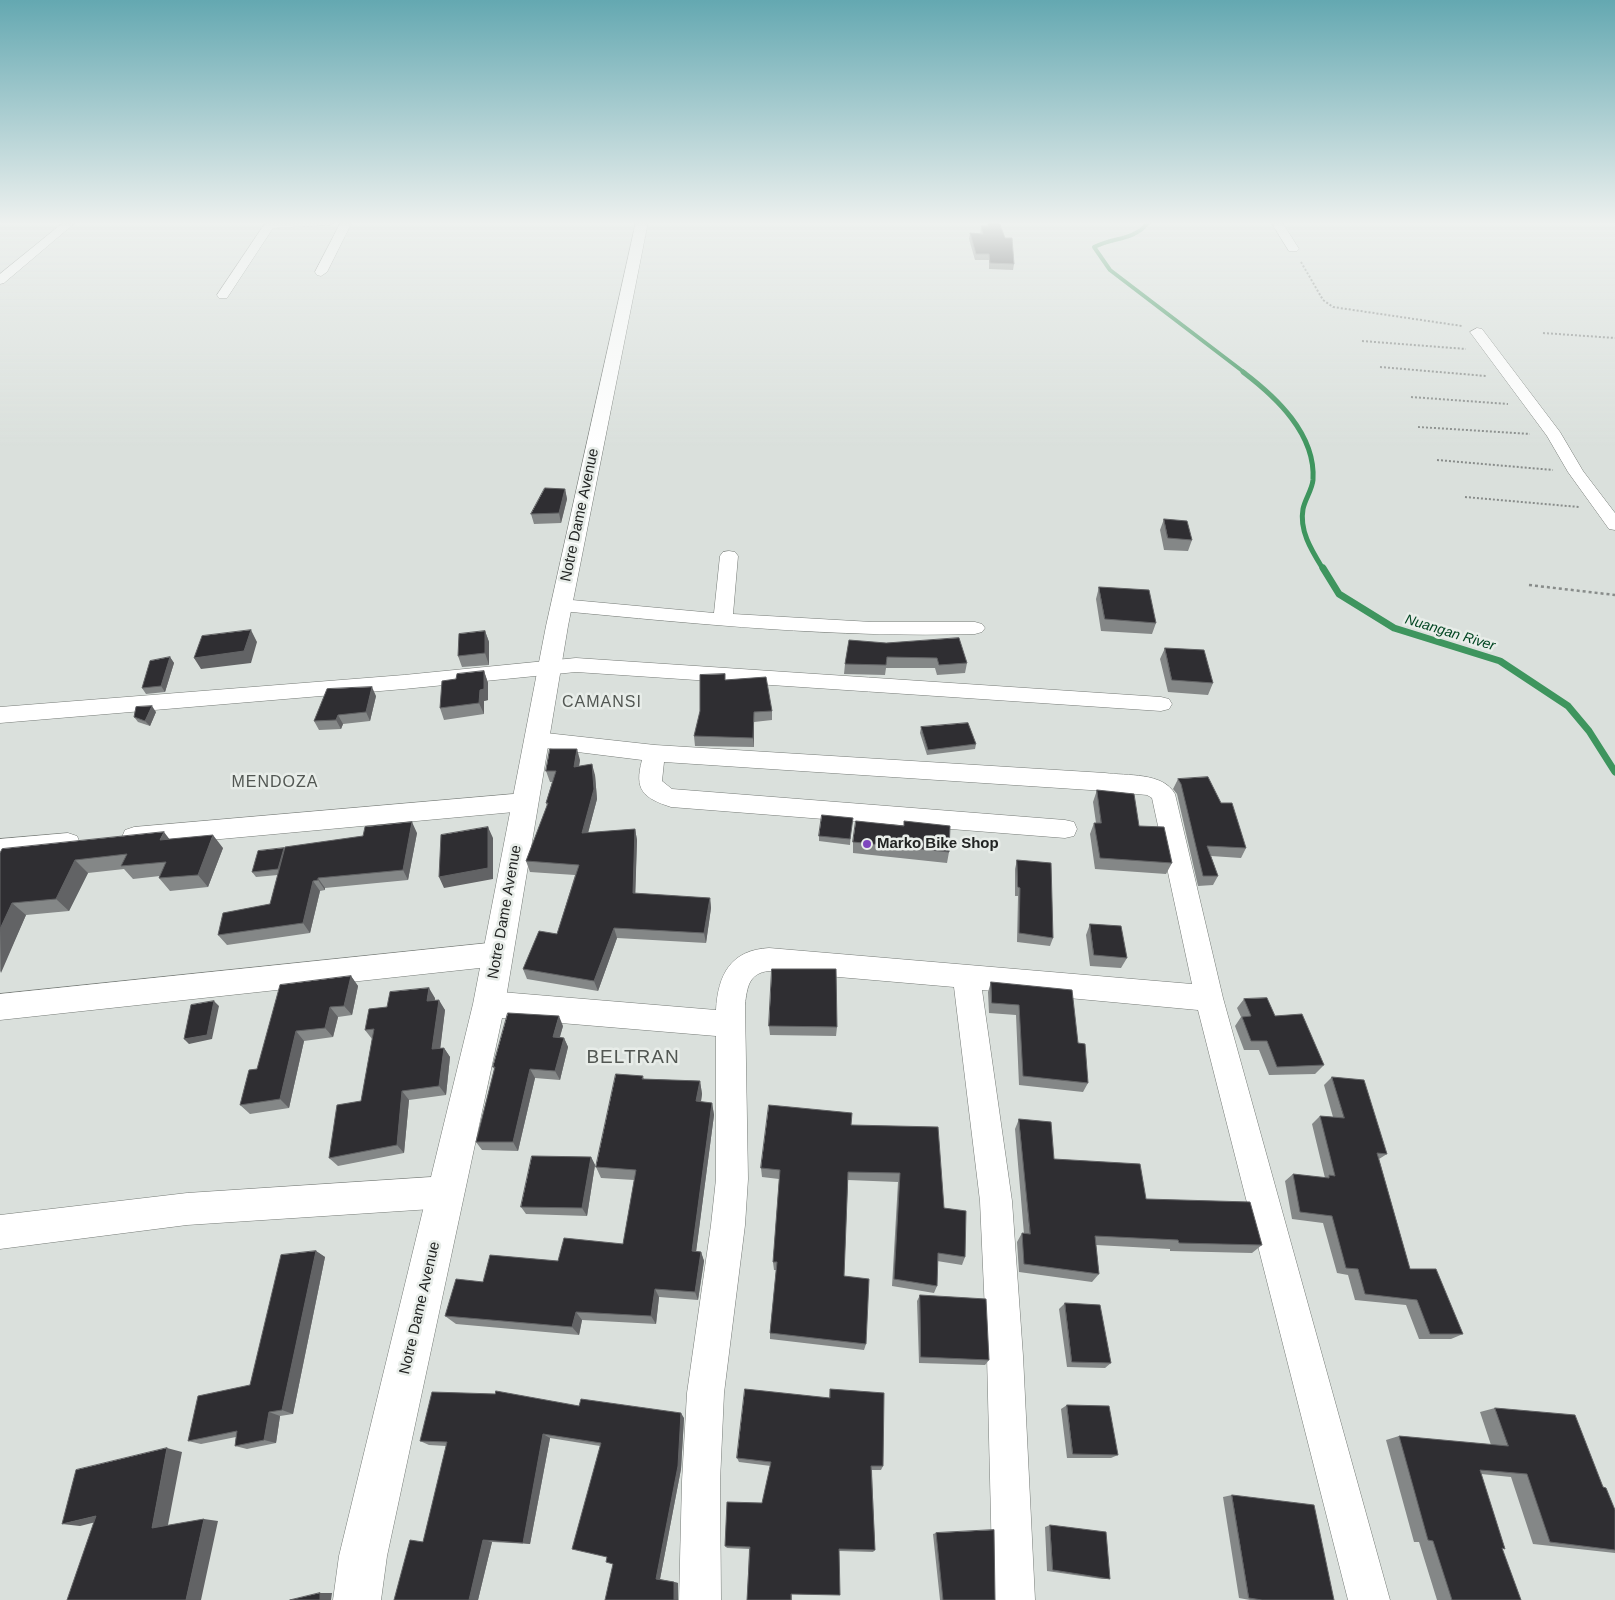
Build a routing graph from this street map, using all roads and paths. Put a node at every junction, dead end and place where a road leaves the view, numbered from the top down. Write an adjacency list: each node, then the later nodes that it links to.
1 (626, 297): 22 (street, Notre Dame Avenue)
2 (1321, 297): 3 (path)
3 (1477, 332): 7 (street)
4 (1543, 333): 5 (path)
5 (1615, 338)
6 (1362, 341): 7 (path)
7 (1490, 351): 9 (street)
8 (1380, 367): 9 (path)
9 (1510, 378): 11 (street)
10 (1411, 397): 11 (path)
11 (1530, 406): 13 (street)
12 (1418, 427): 13 (path)
13 (1554, 435): 15 (street)
14 (1437, 460): 15 (path)
15 (1576, 472): 17 (street)
16 (1465, 497): 17 (path)
17 (1603, 509): 18 (street)
18 (1615, 525)
19 (728, 556): 23 (street)
20 (1529, 586): 21 (path)
21 (1615, 595)
22 (561, 605): 23 (street); 25 (street, Notre Dame Avenue)
23 (723, 619): 24 (street)
24 (975, 628)
25 (549, 667): 26 (street); 27 (street); 28 (street, Notre Dame Avenue)
26 (1162, 704)
27 (0, 715)
28 (537, 740): 29 (street); 30 (street, Notre Dame Avenue)
29 (655, 753): 31 (street); 35 (street)
30 (525, 802): 32 (street); 33 (street, Notre Dame Avenue)
31 (1066, 829)
32 (0, 849)
33 (498, 954): 36 (street, Notre Dame Avenue); 37 (street)
34 (966, 976): 35 (street); 38 (street); 43 (street)
35 (1209, 998): 44 (street)
36 (489, 1004): 38 (street); 39 (street, Notre Dame Avenue)
37 (0, 1007)
38 (730, 1024): 42 (street)
39 (447, 1192): 40 (street); 41 (street, Notre Dame Avenue)
40 (0, 1232)
41 (357, 1600)
42 (700, 1600)
43 (1014, 1600)
44 (1369, 1600)

